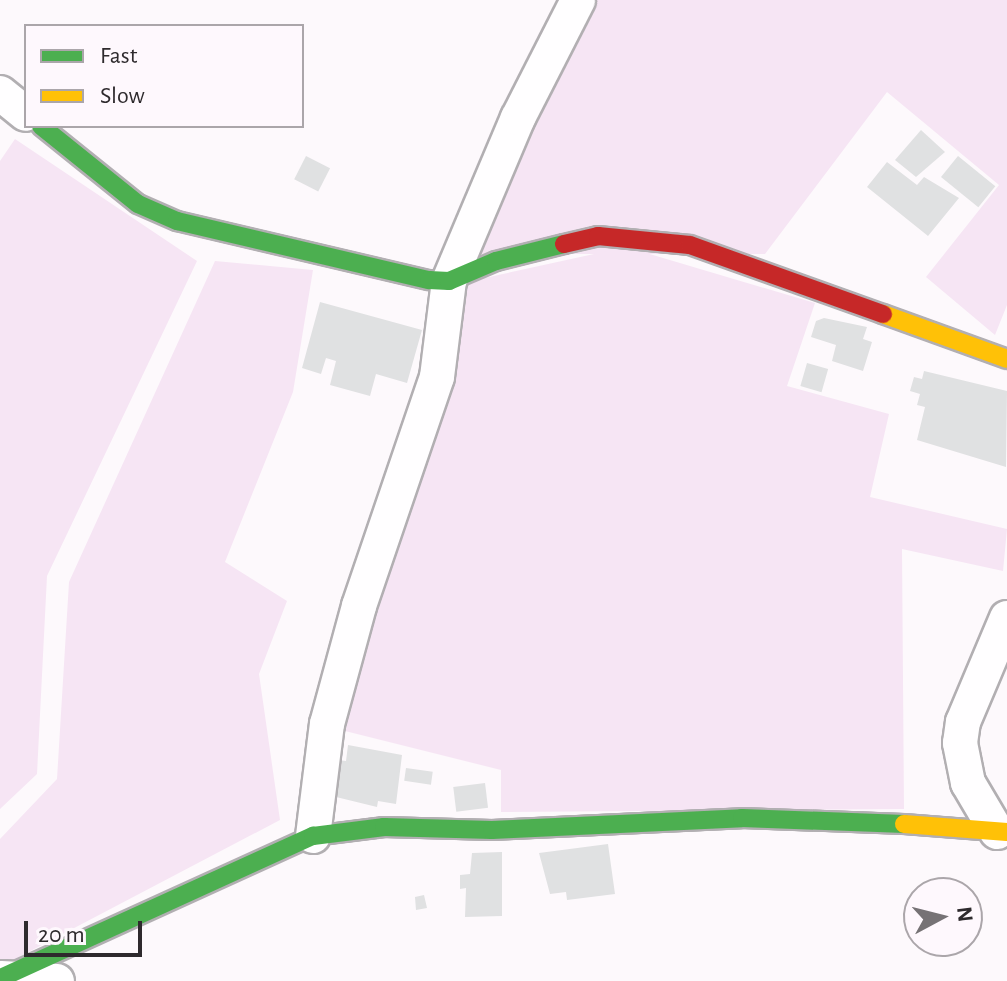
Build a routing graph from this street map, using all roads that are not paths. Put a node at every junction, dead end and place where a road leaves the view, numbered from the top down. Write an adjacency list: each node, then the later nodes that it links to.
1 (578, 0): 5 (street)
2 (0, 93): 3 (street)
3 (24, 112)
4 (43, 128): 5 (street)
5 (449, 281): 6 (street); 9 (street)
6 (1007, 359)
7 (1007, 618): 8 (street)
8 (1002, 832): 9 (street)
9 (313, 836): 10 (street)
10 (2, 978): 11 (street)
11 (57, 981)

